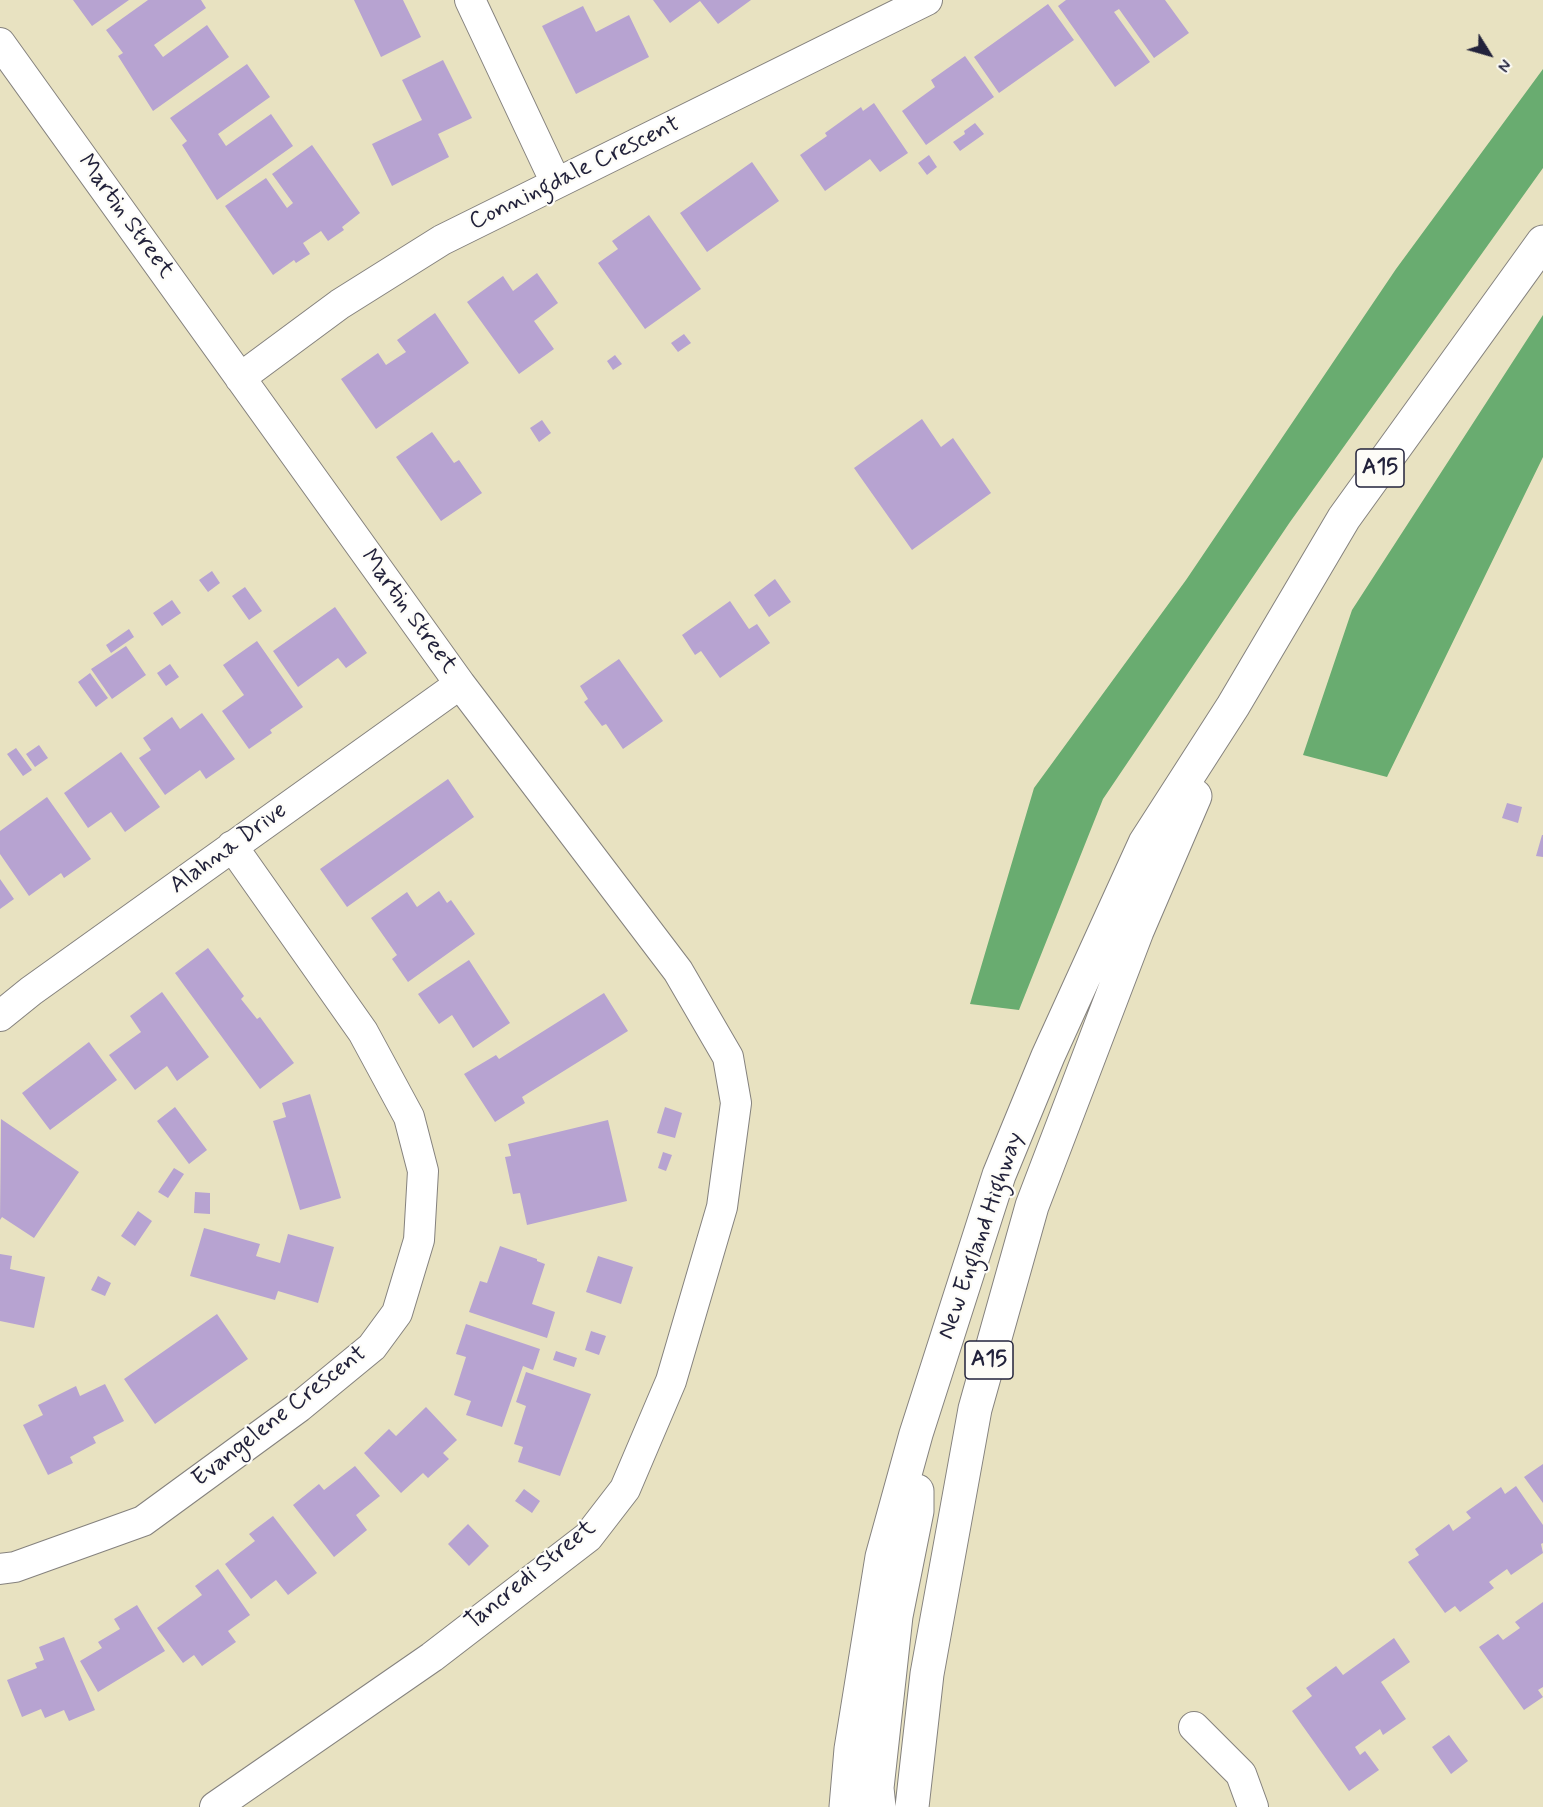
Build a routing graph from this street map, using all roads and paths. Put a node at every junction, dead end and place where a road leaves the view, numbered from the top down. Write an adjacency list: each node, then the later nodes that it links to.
1 (470, 0): 4 (street)
2 (927, 0): 4 (street, Conningdale Crescent)
3 (0, 43): 6 (street, Martin Street)
4 (556, 183): 6 (street, Conningdale Crescent)
5 (1543, 242): 8 (highway, New England Highway / A15)
6 (240, 378): 7 (street, Martin Street)
7 (459, 684): 9 (street, Alahna Drive); 11 (street, Martin Street)
8 (1233, 706): 12 (highway, New England Highway / A15); 18 (highway, New England Highway / A15)
9 (232, 846): 10 (street, Alahna Drive); 13 (street, Evangelene Crescent)
10 (0, 1016)
11 (723, 1207): 15 (street, Tancredi Street)
12 (916, 1434): 16 (highway, New England Highway / A15); 17 (highway)
13 (0, 1569)
14 (1194, 1727): 19 (street)
15 (215, 1807)
16 (846, 1807)
17 (879, 1807)
18 (912, 1807)
19 (1253, 1807)

